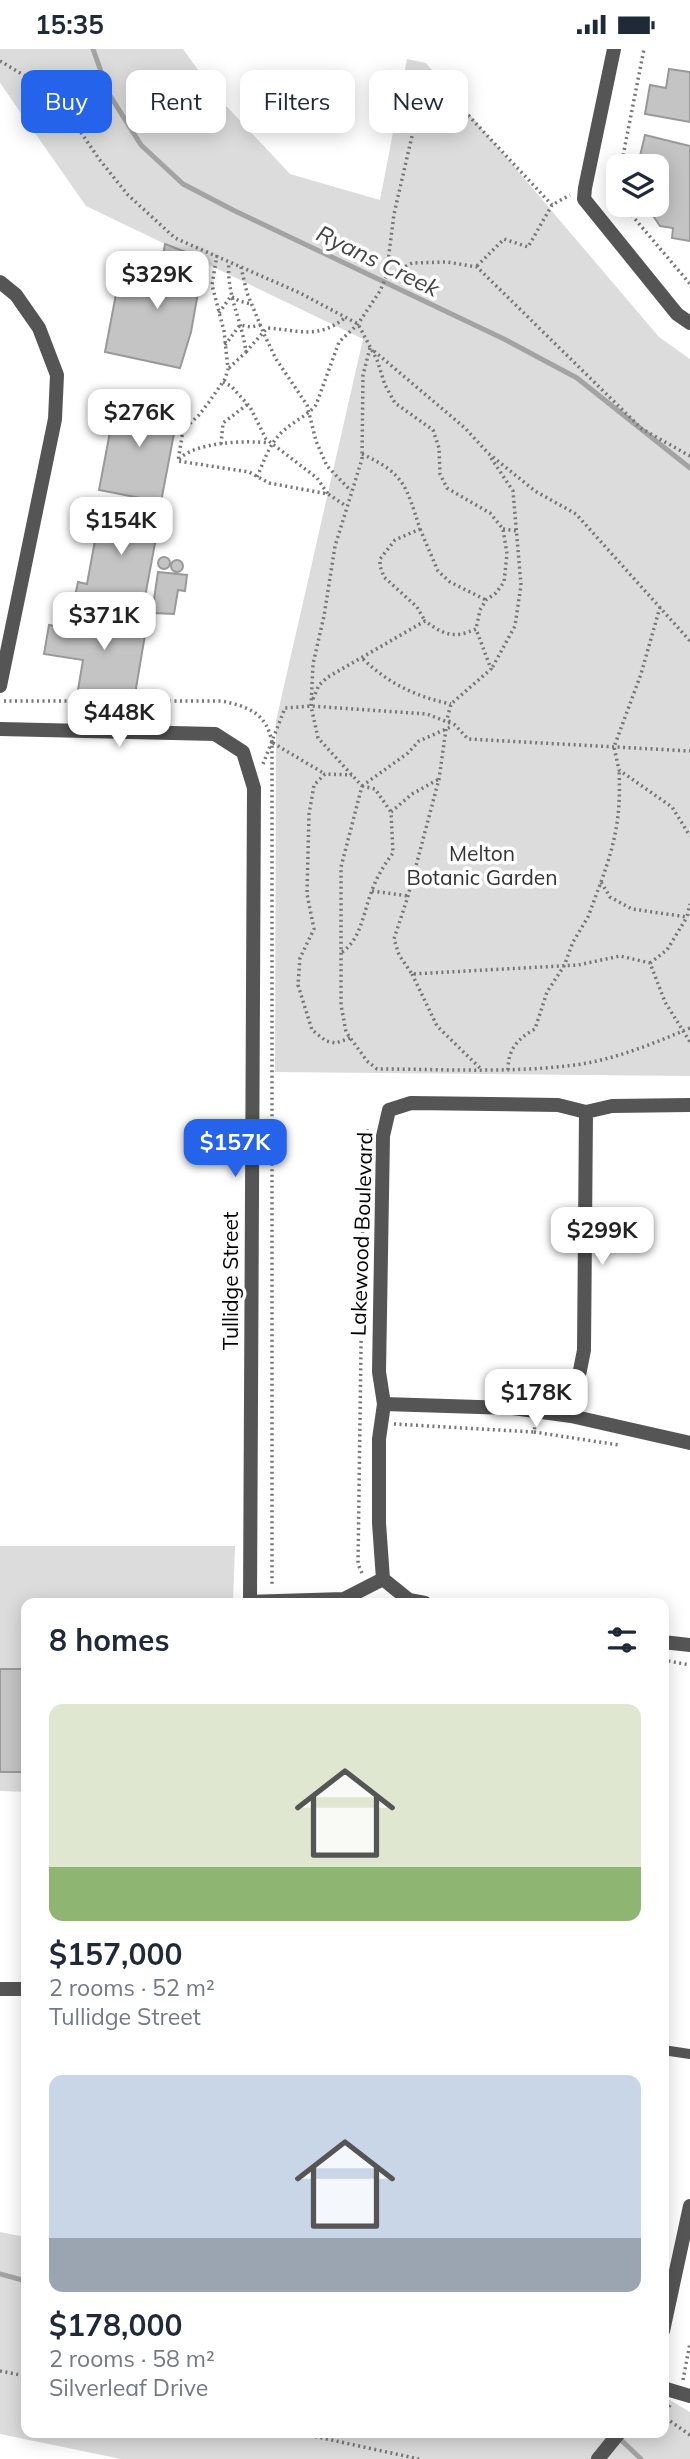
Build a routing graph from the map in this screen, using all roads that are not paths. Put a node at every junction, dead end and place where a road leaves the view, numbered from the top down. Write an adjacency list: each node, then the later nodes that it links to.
1 (614, 49): 3 (street)
2 (0, 282): 4 (street)
3 (690, 323)
4 (0, 685)
5 (0, 729): 12 (street, Tullidge Street)
6 (690, 1105): 7 (street, Lakewood Boulevard)
7 (586, 1112): 8 (street, Lakewood Boulevard); 9 (street)
8 (384, 1404): 9 (street); 11 (street, Lakewood Boulevard)
9 (571, 1416): 10 (street)
10 (690, 1443)
11 (383, 1579): 13 (street); 14 (street)
12 (250, 1598)
13 (346, 1598)
14 (407, 1598)
15 (669, 1643): 16 (street)
16 (690, 1645)
17 (0, 1989): 18 (street)
18 (21, 1989)
19 (669, 2051): 20 (lane)
20 (690, 2054)
21 (690, 2206): 22 (street)
22 (669, 2303)
23 (669, 2390): 24 (street)
24 (690, 2396)
25 (615, 2438): 26 (street)
26 (598, 2459)

